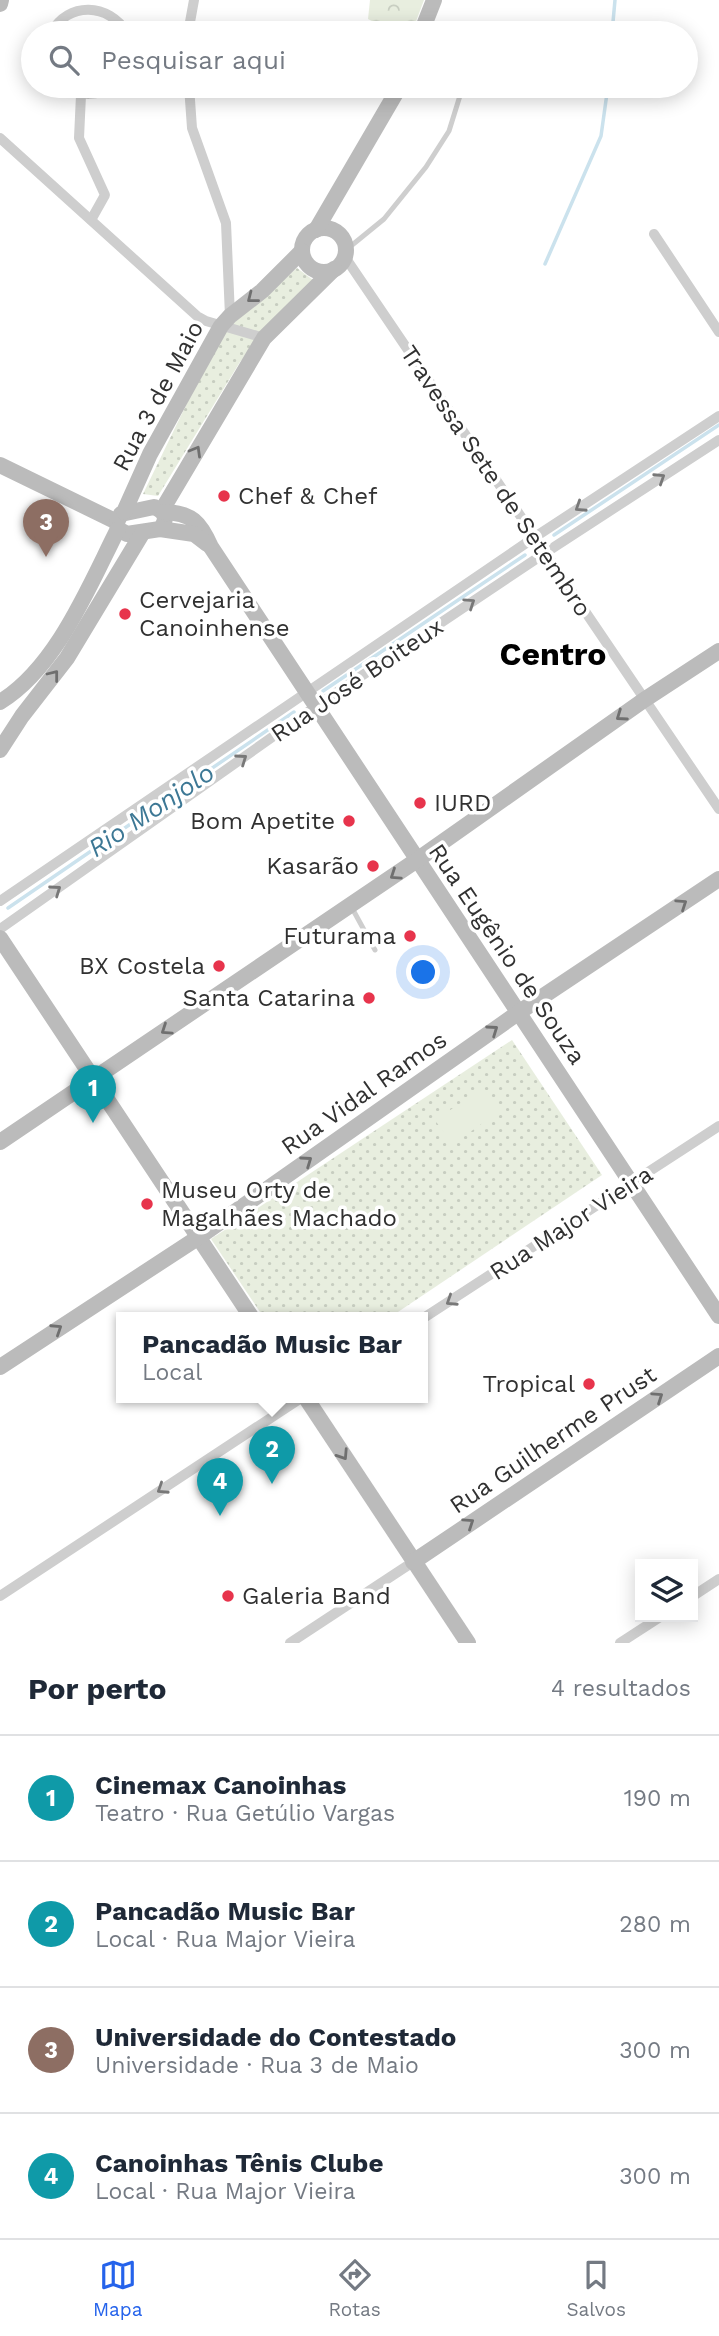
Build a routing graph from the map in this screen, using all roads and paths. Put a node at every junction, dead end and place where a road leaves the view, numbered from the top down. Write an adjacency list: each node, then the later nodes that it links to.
1 (194, 0): 5 (street)
2 (434, 0): 6 (street)
3 (60, 21): 4 (street)
4 (120, 21)
5 (190, 21)
6 (426, 21)
7 (81, 98): 12 (street)
8 (190, 98): 17 (street)
9 (393, 98): 13 (street)
10 (459, 98): 16 (lane)
11 (0, 138): 12 (street)
12 (91, 220): 17 (street)
13 (316, 230): 15 (street); 16 (street)
14 (654, 234): 18 (street)
15 (302, 251): 16 (street); 17 (street, Rua 3 de Maio, one-way to 17)
16 (342, 259): 19 (street); 27 (street, Travessa Sete de Setembro)
17 (225, 321): 19 (street); 24 (street, Rua 3 de Maio)
18 (719, 332)
19 (264, 338): 23 (street, one-way to 19)
20 (719, 416): 27 (street, Rua José Boiteux, one-way to 27)
21 (719, 440): 29 (street, Rua José Boiteux, one-way to 21)
22 (0, 465): 24 (street)
23 (163, 511): 24 (street, Rua Eugênio de Souza); 25 (street); 28 (street, Rua Eugênio de Souza)
24 (120, 521): 26 (street); 30 (street, Rua 3 de Maio)
25 (160, 529): 26 (street); 28 (street)
26 (143, 532): 31 (street)
27 (535, 537): 29 (street, Travessa Sete de Setembro); 34 (street, Rua José Boiteux)
28 (211, 547): 34 (street, Rua Eugênio de Souza)
29 (545, 552): 35 (street, Travessa Sete de Setembro); 38 (street, Rua José Boiteux, one-way to 29)
30 (93, 578): 31 (street); 33 (street, Rua 3 de Maio)
31 (111, 586): 37 (street, one-way to 31)
32 (719, 651): 35 (street)
33 (17, 691): 36 (street, Rua 3 de Maio); 37 (street)
34 (305, 692): 38 (street, Rua Eugênio de Souza); 43 (street, Rua José Boiteux)
35 (644, 700): 40 (street, Travessa Sete de Setembro); 41 (street, one-way to 41)
36 (0, 702)
37 (30, 707): 39 (street)
38 (315, 708): 41 (street, Rua Eugênio de Souza); 45 (street, Rua José Boiteux, one-way to 38)
39 (0, 750)
40 (719, 810)
41 (417, 860): 44 (street, one-way to 44); 48 (street, Rua Eugênio de Souza)
42 (719, 879): 48 (street, Rua Vidal Ramos, one-way to 42)
43 (0, 901)
44 (351, 905): 47 (lane); 49 (street, one-way to 49)
45 (0, 929)
46 (0, 938): 49 (street)
47 (375, 950)
48 (518, 1013): 52 (street, Rua Eugênio de Souza); 53 (street, Rua Vidal Ramos, one-way to 48)
49 (94, 1078): 51 (street); 53 (street)
50 (719, 1126): 52 (street, Rua Major Vieira)
51 (0, 1142)
52 (631, 1184): 55 (street, Rua Major Vieira, one-way to 55); 56 (street, Rua Eugênio de Souza)
53 (199, 1237): 54 (street); 58 (street, Rua Vidal Ramos, one-way to 53)
54 (249, 1312)
55 (428, 1315)
56 (719, 1316)
57 (719, 1356): 61 (street, Rua Guilherme Prust, one-way to 57)
58 (0, 1367)
59 (296, 1403): 64 (street, one-way to 64)
60 (307, 1403): 61 (street, one-way to 61)
61 (413, 1562): 66 (street); 67 (street)
62 (719, 1578): 63 (street)
63 (698, 1593)
64 (0, 1596)
65 (652, 1622): 68 (street)
66 (290, 1643)
67 (468, 1643)
68 (620, 1643)

